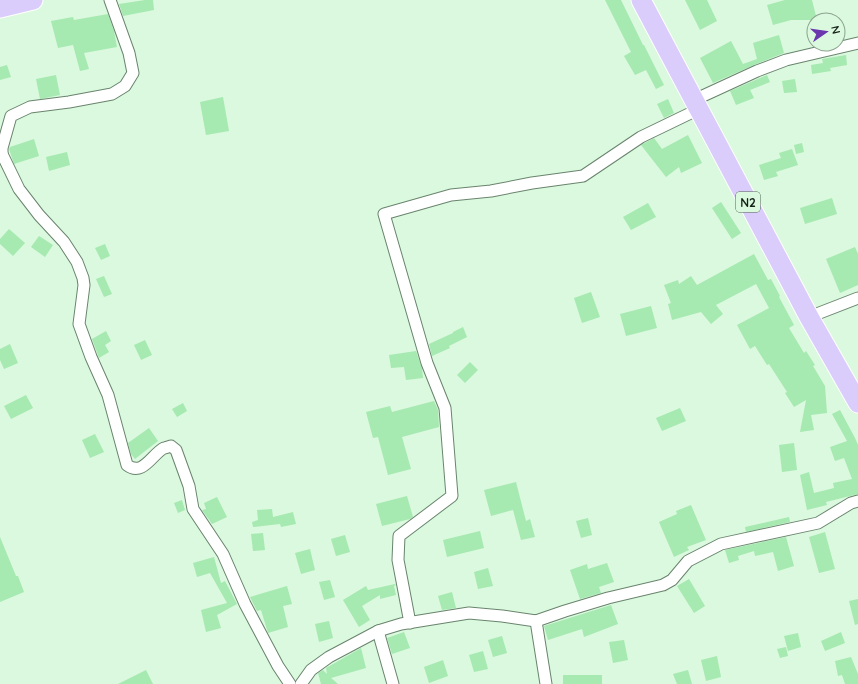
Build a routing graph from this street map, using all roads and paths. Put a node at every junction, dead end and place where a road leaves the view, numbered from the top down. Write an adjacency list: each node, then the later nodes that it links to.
1 (33, 0): 4 (highway)
2 (110, 0): 7 (street)
3 (641, 0): 6 (highway, N2)
4 (0, 8)
5 (858, 43): 6 (street)
6 (697, 105): 9 (highway, N2); 13 (street)
7 (1, 154): 15 (street)
8 (858, 298): 9 (street)
9 (809, 317): 10 (highway, N2)
10 (858, 403)
11 (858, 501): 12 (street)
12 (536, 621): 13 (street); 18 (street)
13 (410, 623): 14 (street)
14 (378, 631): 16 (street); 17 (street)
15 (290, 684)
16 (301, 684)
17 (393, 684)
18 (546, 684)

